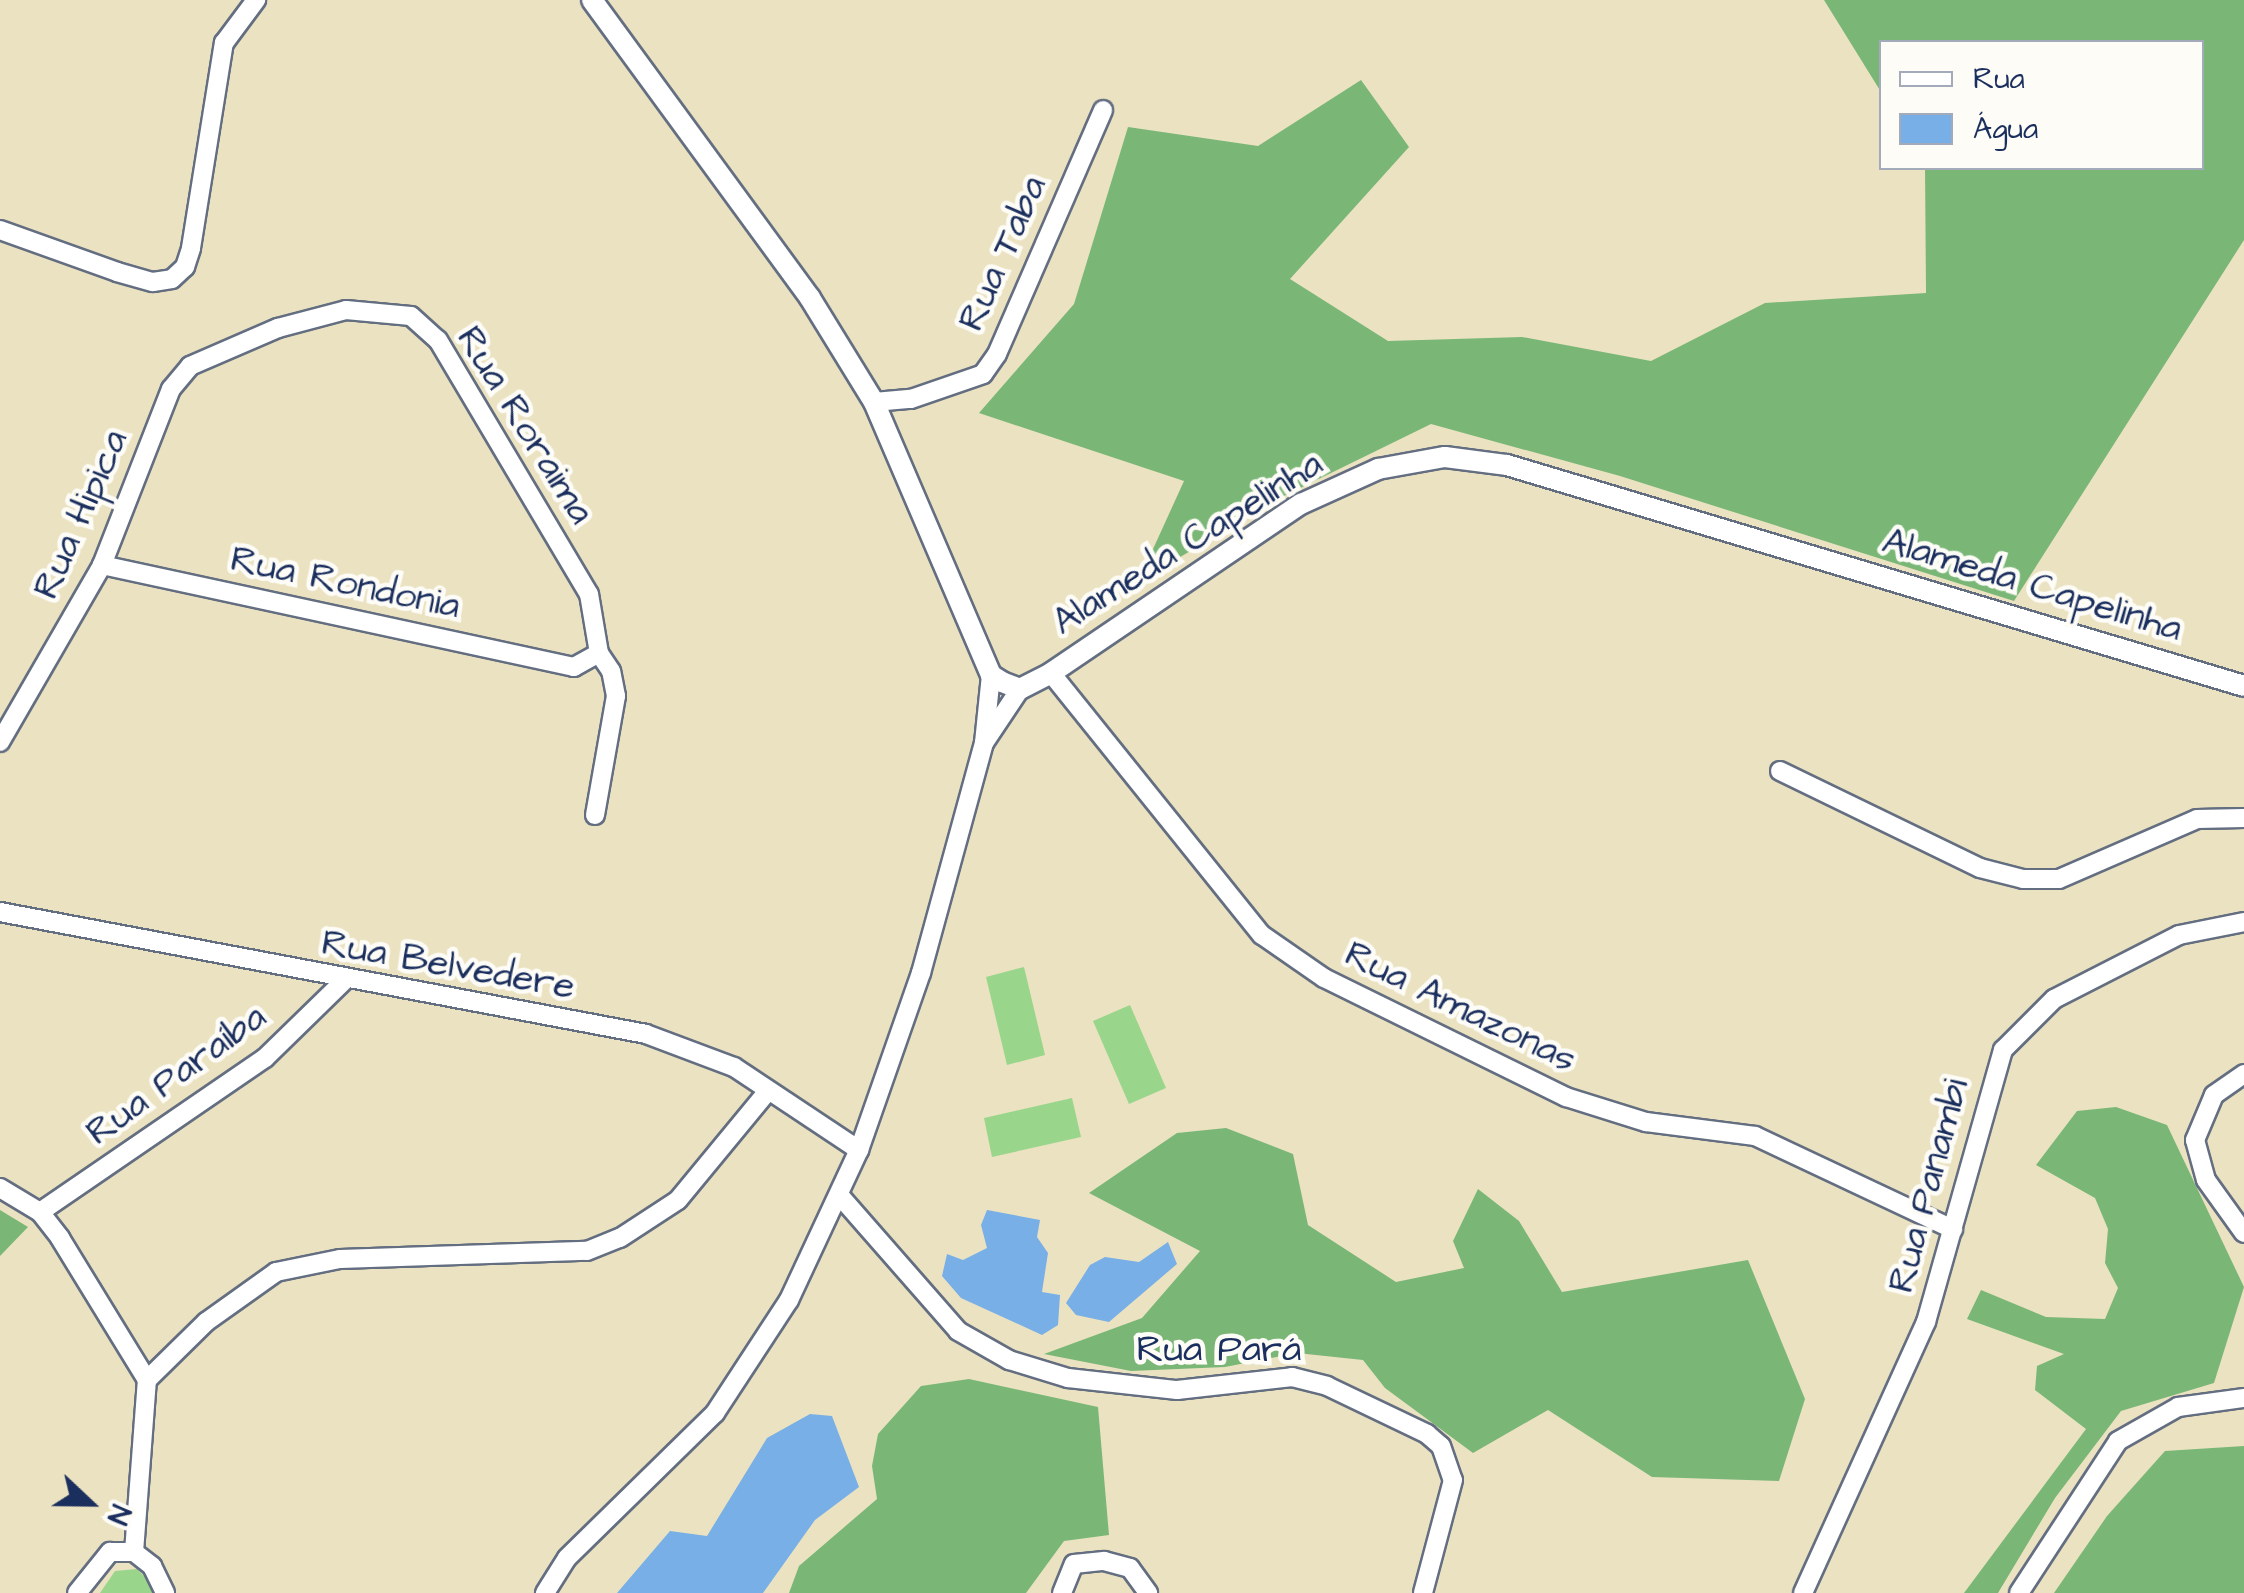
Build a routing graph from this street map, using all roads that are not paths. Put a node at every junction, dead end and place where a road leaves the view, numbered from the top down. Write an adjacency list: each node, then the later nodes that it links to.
1 (256, 0): 4 (street)
2 (592, 0): 6 (street)
3 (1103, 110): 6 (street, Rua Taba)
4 (0, 230)
5 (190, 366): 7 (street, Rua Hipica); 8 (street, Rua Roraima)
6 (874, 402): 10 (street)
7 (102, 565): 8 (street, Rua Rondonia); 13 (street, Rua Hipica)
8 (599, 653): 16 (street, Rua Roraima)
9 (1051, 673): 11 (street, Alameda Capelinha); 12 (street, Alameda Capelinha); 27 (street, Rua Amazonas)
10 (991, 675): 12 (street); 14 (street)
11 (2244, 686)
12 (1020, 689): 14 (street)
13 (0, 742)
14 (984, 743): 23 (street)
15 (1780, 771): 17 (street)
16 (595, 815)
17 (2244, 818)
18 (0, 912): 20 (street, Rua Belvedere)
19 (2244, 922): 27 (street, Rua Panambi)
20 (344, 982): 22 (street, Rua Belvedere); 26 (street, Rua Paraíba)
21 (2244, 1074): 28 (street)
22 (768, 1091): 23 (street, Rua Belvedere); 29 (street)
23 (859, 1150): 25 (street)
24 (0, 1188): 26 (street)
25 (840, 1196): 34 (street); 37 (street, Rua Pará)
26 (40, 1212): 29 (street)
27 (1953, 1229): 38 (street, Rua Panambi)
28 (2244, 1232)
29 (147, 1380): 31 (street)
30 (2244, 1398): 39 (street)
31 (134, 1552): 32 (street); 33 (street)
32 (77, 1593)
33 (165, 1593)
34 (546, 1593)
35 (1062, 1593): 36 (street)
36 (1148, 1593)
37 (1422, 1593)
38 (1803, 1593)
39 (2019, 1593)

